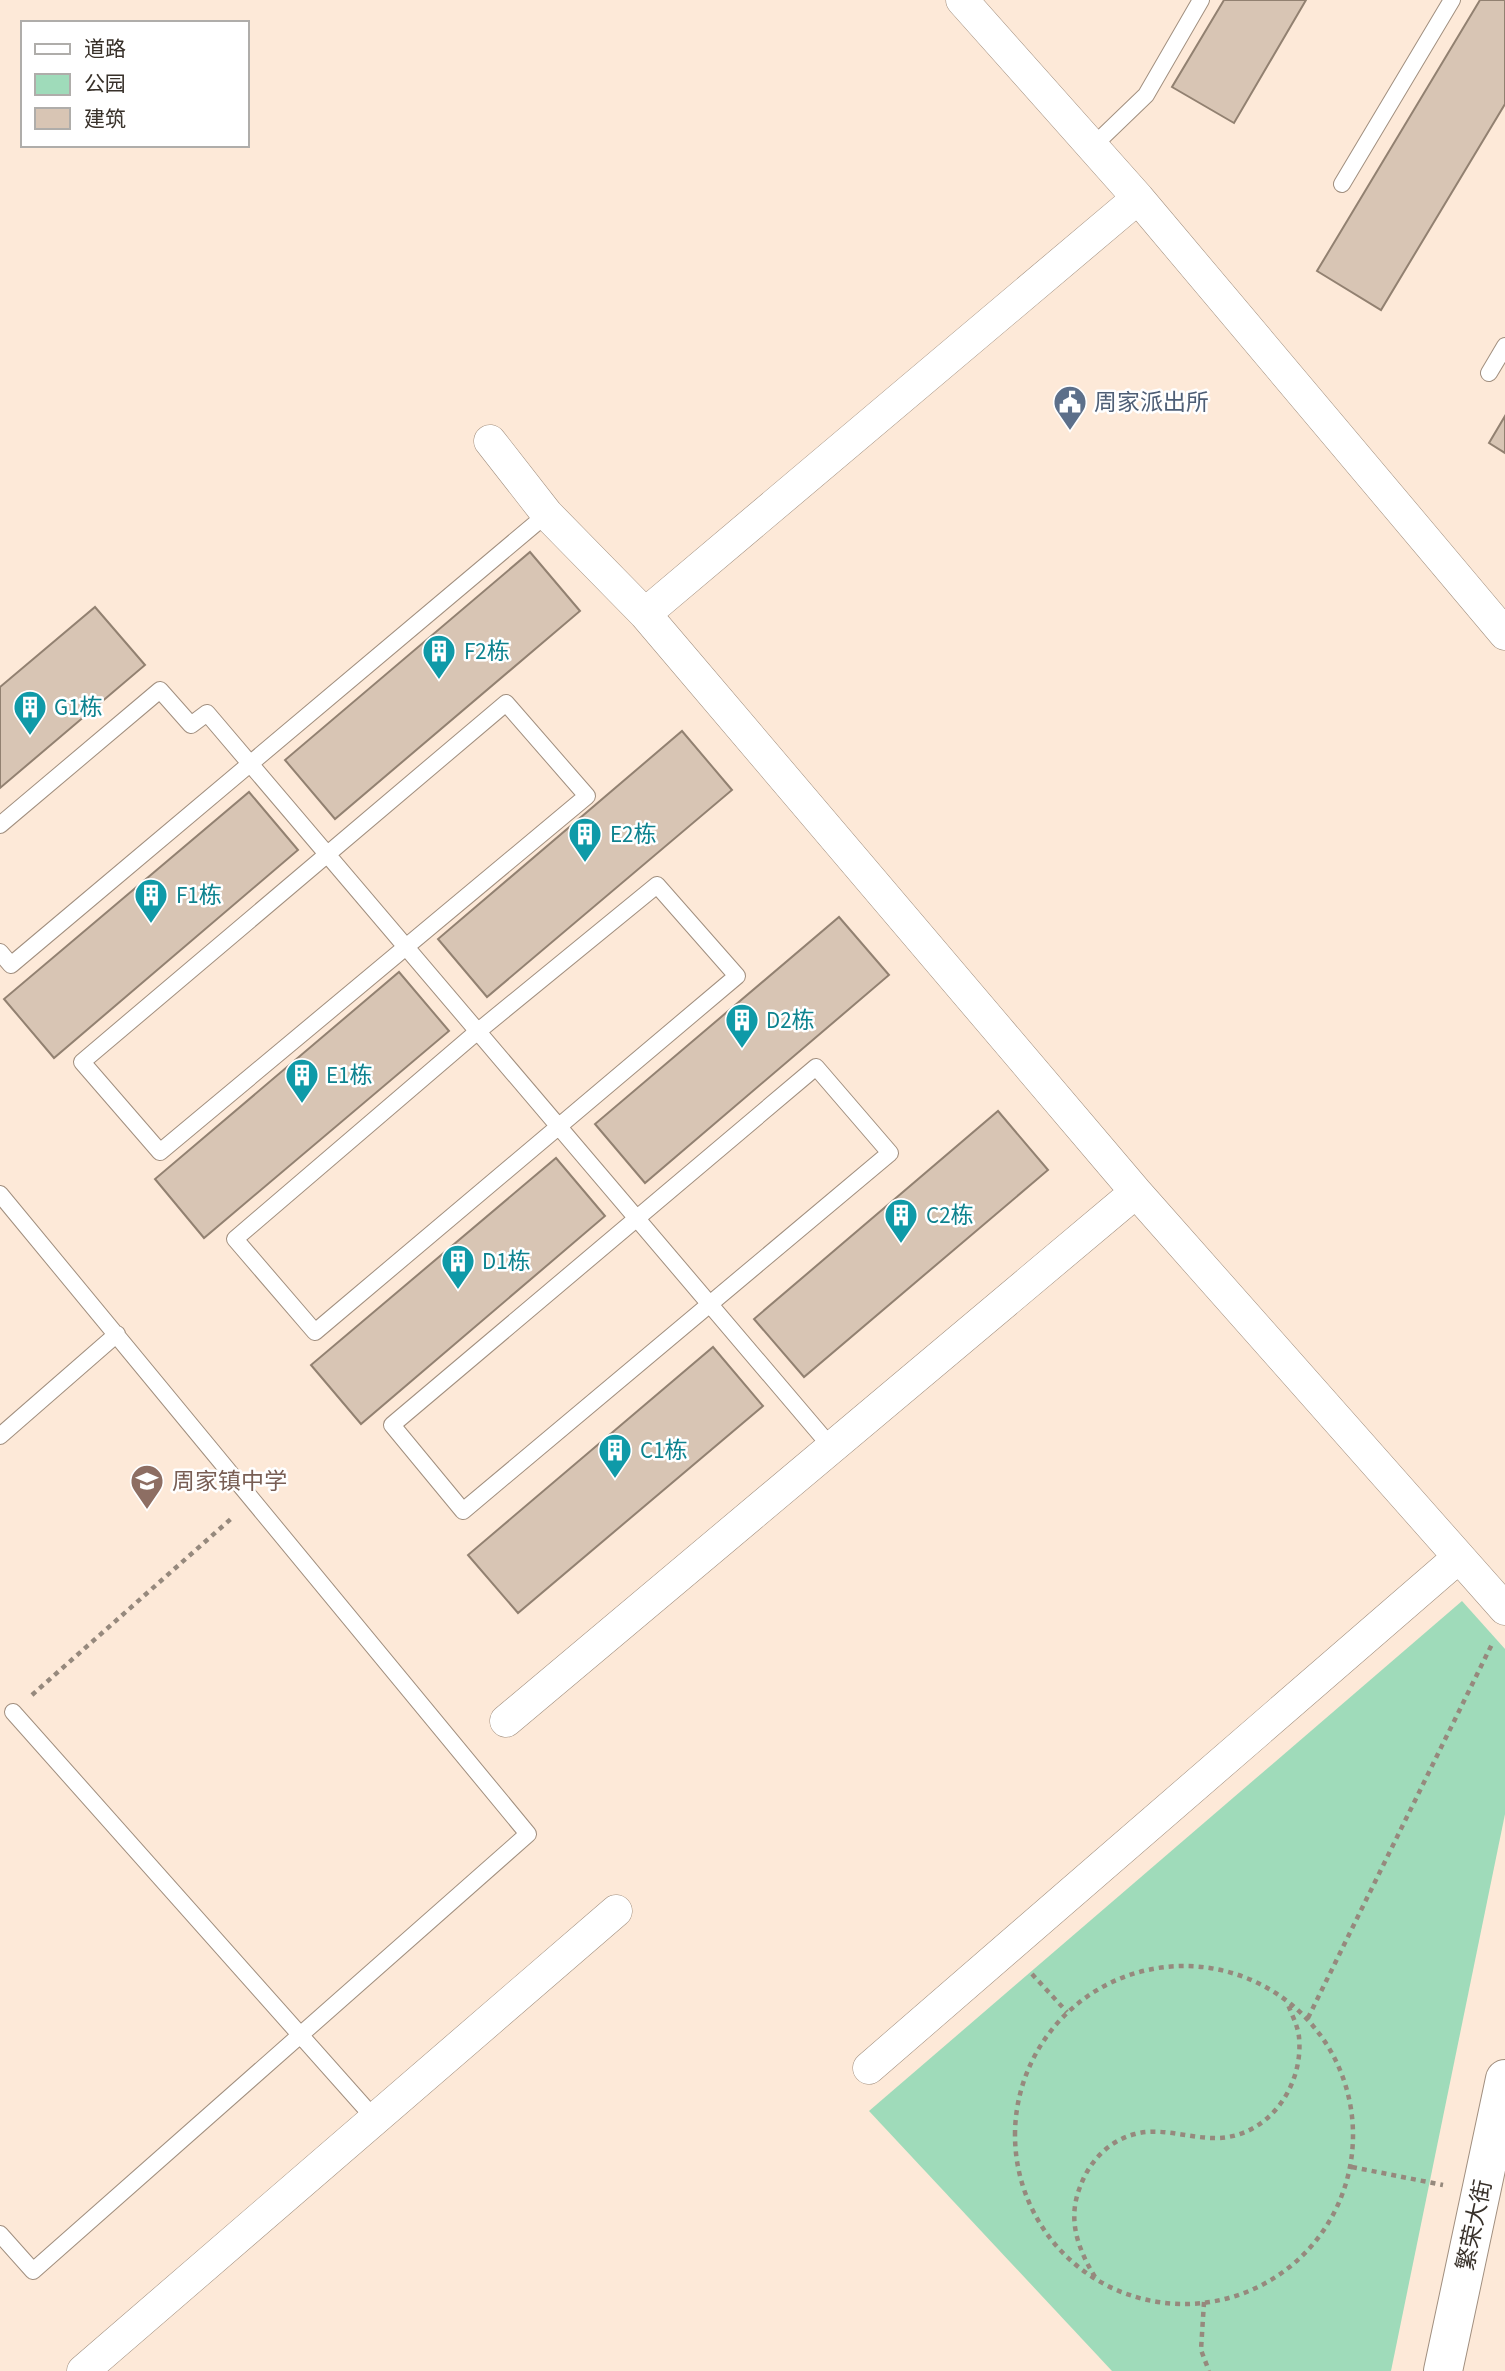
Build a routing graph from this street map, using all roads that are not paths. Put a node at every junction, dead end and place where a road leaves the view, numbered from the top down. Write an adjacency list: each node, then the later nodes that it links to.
1 (962, 0): 4 (street)
2 (1201, 0): 4 (lane)
3 (1452, 0): 5 (lane)
4 (1092, 147): 6 (street)
5 (1342, 184)
6 (1138, 198): 11 (street); 12 (street)
7 (1505, 346): 8 (lane)
8 (1489, 373)
9 (490, 441): 10 (street)
10 (547, 514): 11 (street); 13 (lane)
11 (645, 614): 20 (street)
12 (1505, 634)
13 (250, 762): 14 (lane); 15 (lane); 17 (lane)
14 (0, 825)
15 (327, 854): 16 (lane); 16 (lane); 16 (lane)
16 (407, 948): 18 (lane)
17 (0, 952)
18 (478, 1031): 19 (lane); 19 (lane); 19 (lane)
19 (559, 1126): 22 (lane)
20 (1136, 1192): 26 (street); 27 (street)
21 (0, 1194): 24 (lane)
22 (635, 1217): 23 (lane); 23 (lane); 23 (lane)
23 (711, 1306): 26 (lane)
24 (117, 1334): 25 (lane); 32 (lane)
25 (0, 1436)
26 (832, 1447): 30 (street)
27 (1459, 1557): 28 (street); 33 (street)
28 (1502, 1619)
29 (13, 1712): 32 (lane)
30 (506, 1721)
31 (616, 1911): 35 (street)
32 (302, 2037): 35 (lane); 36 (lane)
33 (869, 2068)
34 (1505, 2079): 38 (main road, 繁荣大街)
35 (375, 2119): 37 (street)
36 (0, 2234)
37 (83, 2371)
38 (1443, 2371)

